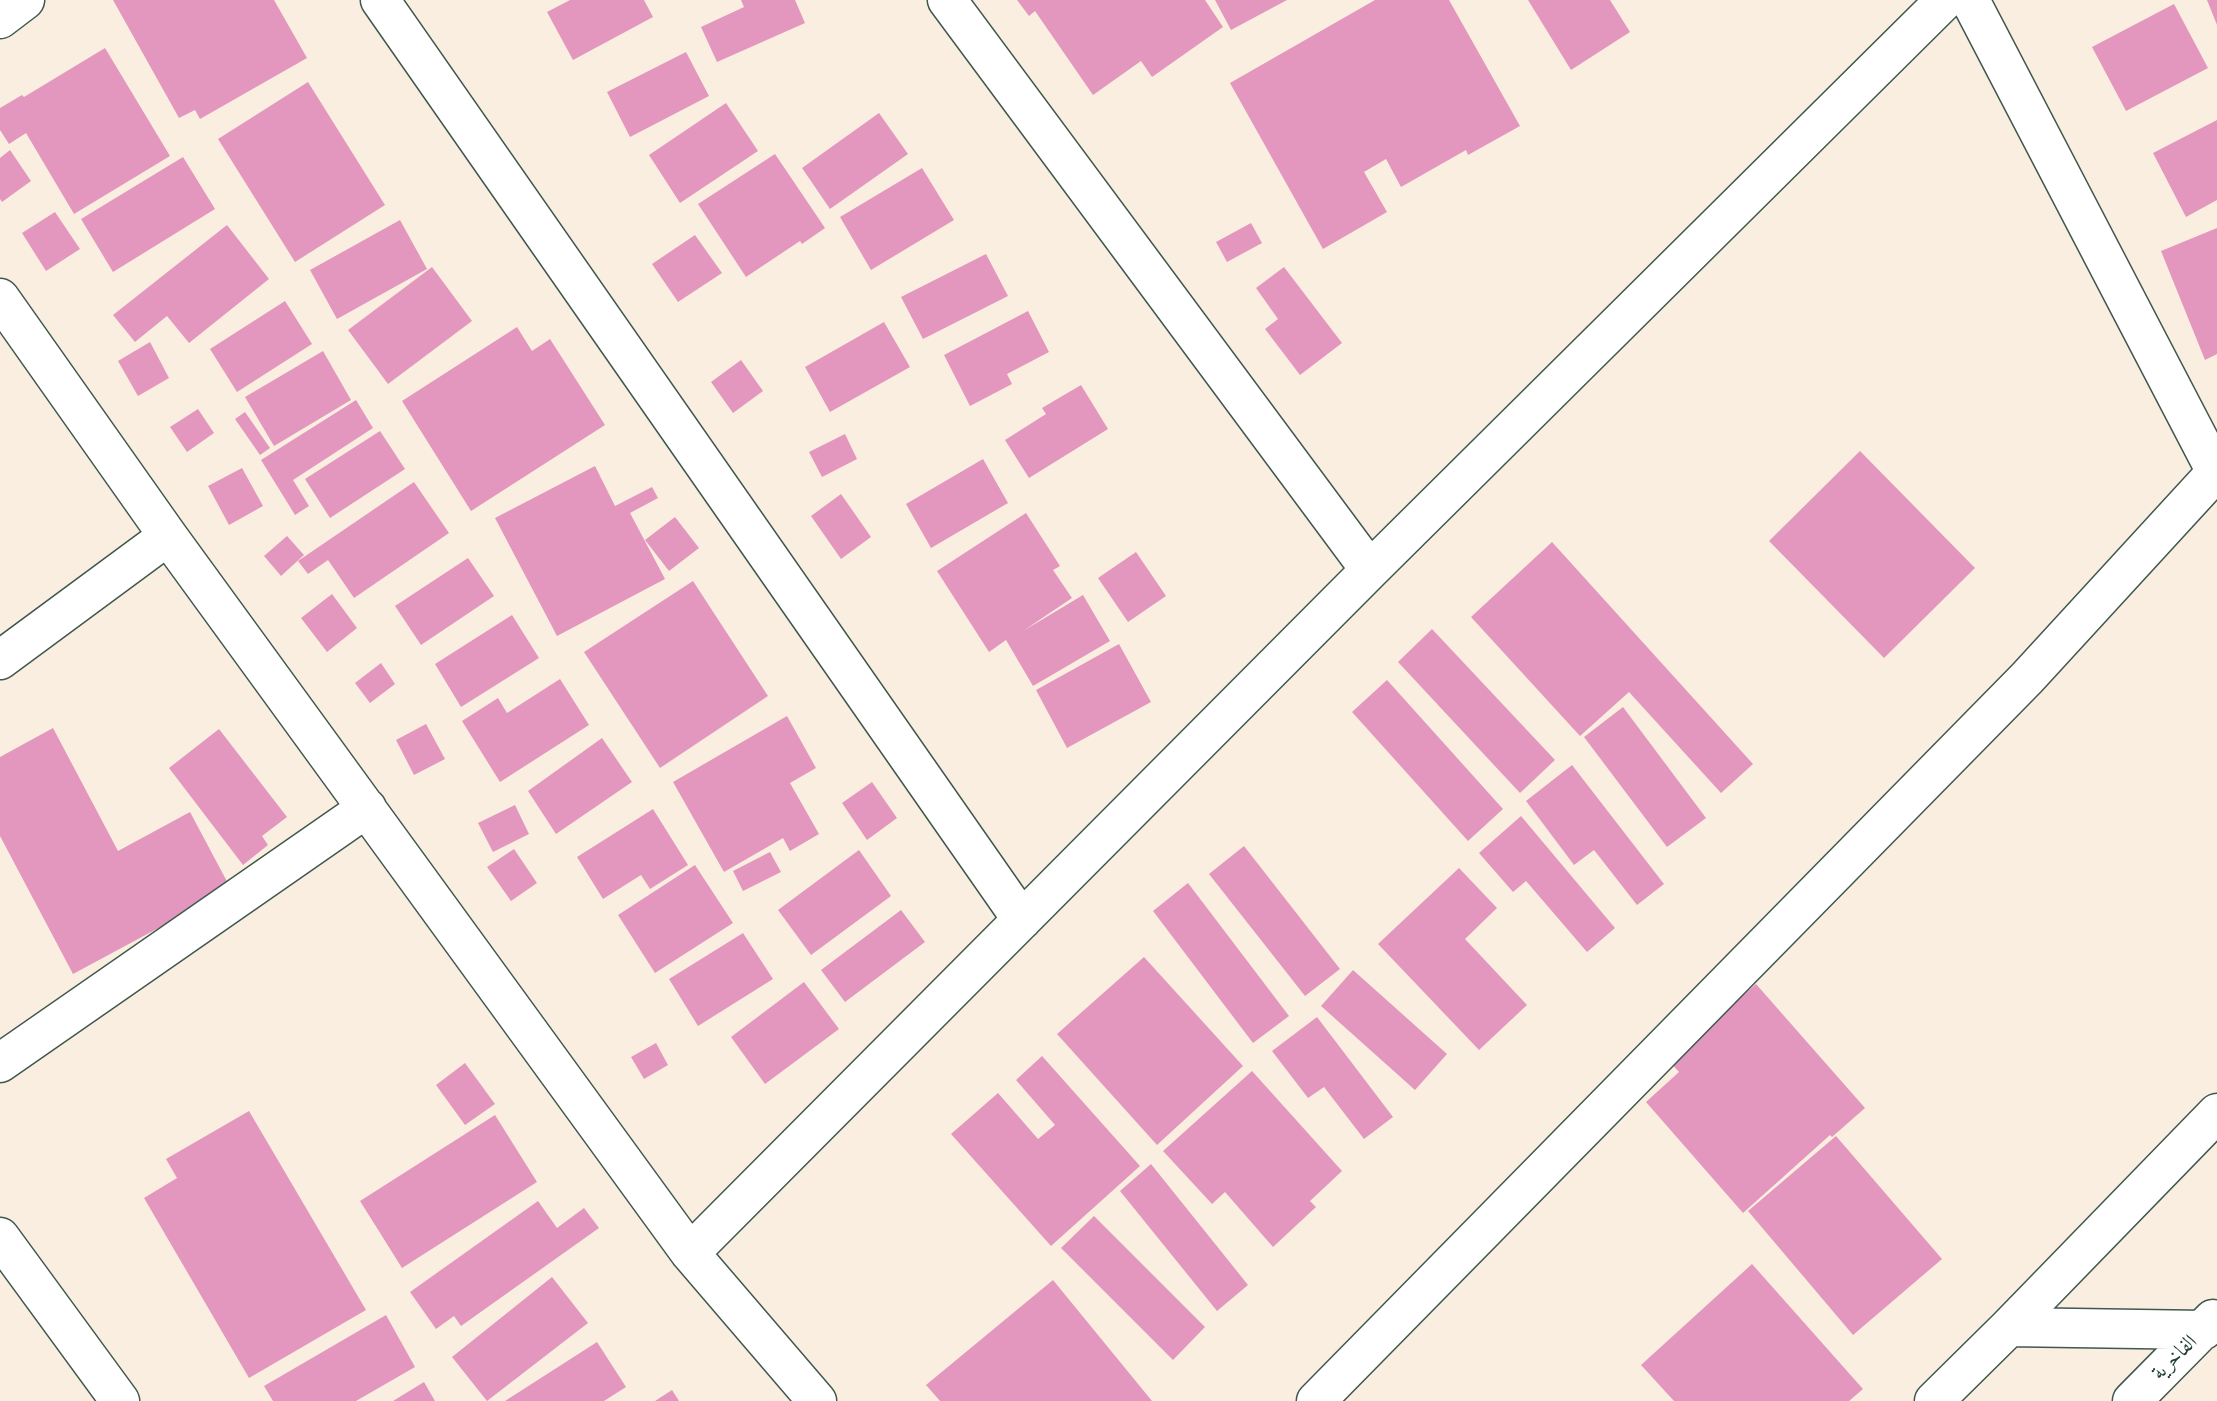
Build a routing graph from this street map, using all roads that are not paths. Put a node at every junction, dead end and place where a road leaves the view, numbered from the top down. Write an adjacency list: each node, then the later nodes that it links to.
1 (26, 0): 6 (street)
2 (380, 0): 13 (street)
3 (947, 0): 10 (street)
4 (1945, 0): 10 (street)
5 (1970, 0): 8 (street)
6 (0, 19)
7 (1, 302): 9 (street)
8 (2217, 472): 22 (street)
9 (168, 536): 11 (street); 12 (street)
10 (1370, 570): 13 (street)
11 (0, 660)
12 (367, 808): 14 (street); 17 (street)
13 (1022, 920): 17 (street)
14 (0, 1063)
15 (2217, 1113): 19 (street)
16 (0, 1237): 20 (street)
17 (690, 1253): 21 (street)
18 (2211, 1322): 19 (street); 24 (street, الفاخرية)
19 (2009, 1327): 23 (street)
20 (120, 1401)
21 (817, 1401)
22 (1316, 1401)
23 (1934, 1401)
24 (2132, 1401)

